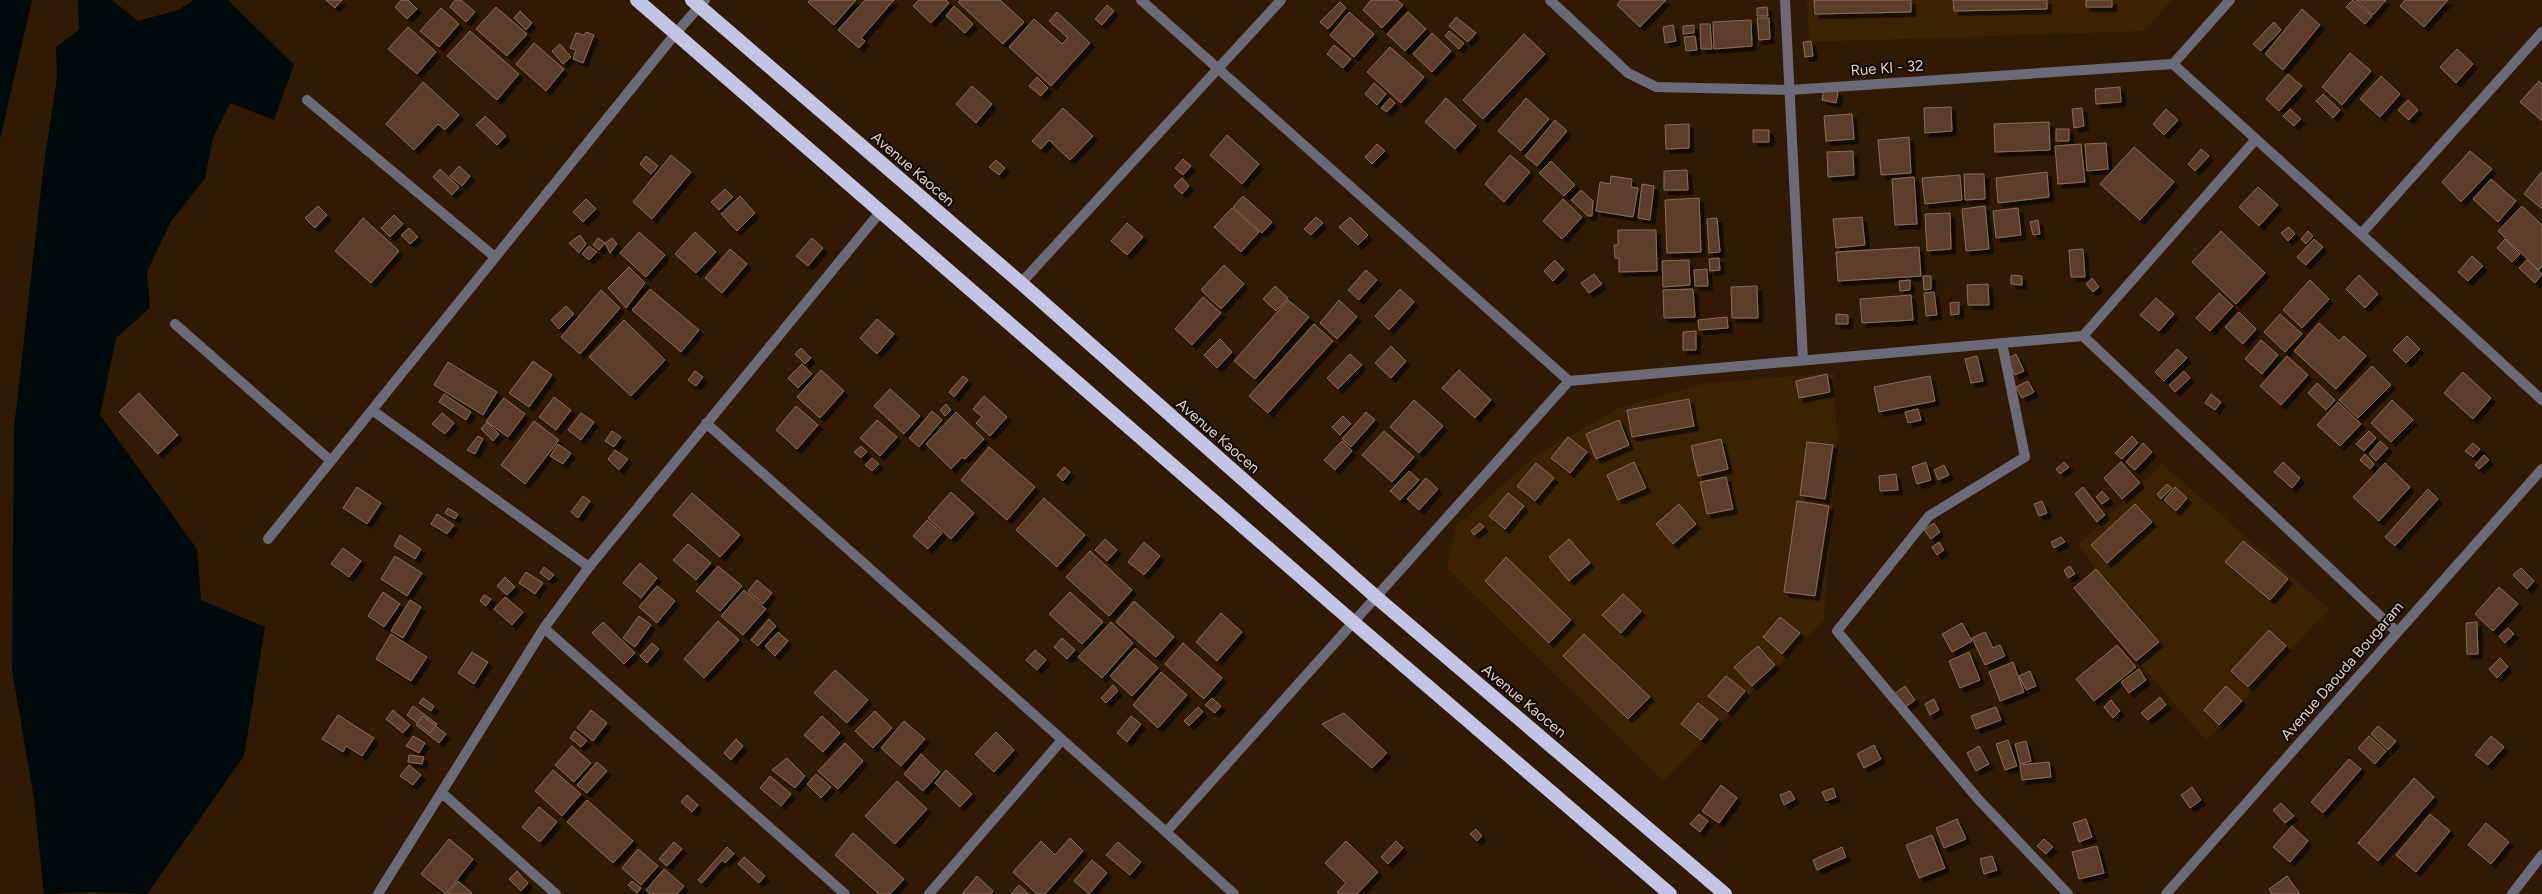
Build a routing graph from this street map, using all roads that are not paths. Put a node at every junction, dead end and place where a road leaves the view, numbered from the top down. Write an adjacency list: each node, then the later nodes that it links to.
1 (637, 0): 9 (highway)
2 (1141, 0): 11 (street)
3 (1281, 0): 11 (street)
4 (1550, 0): 12 (street, Rue KI - 32)
5 (1785, 0): 12 (street)
6 (2230, 0): 10 (street)
7 (699, 2): 9 (street); 18 (highway, Avenue Kaocen)
8 (2542, 32): 16 (street)
9 (676, 33): 15 (highway); 17 (street)
10 (2173, 64): 12 (street, Rue KI - 32); 14 (street)
11 (1217, 68): 18 (street); 23 (street)
12 (1790, 90): 22 (street)
13 (307, 100): 17 (street)
14 (2256, 139): 16 (street); 20 (street)
15 (881, 211): 26 (street); 32 (highway)
16 (2361, 234): 24 (street)
17 (495, 257): 25 (street)
18 (1021, 284): 31 (highway, Avenue Kaocen)
19 (175, 324): 27 (street)
20 (2083, 336): 21 (street); 34 (street)
21 (2002, 343): 22 (street); 46 (street)
22 (1803, 360): 23 (street)
23 (1569, 381): 31 (street)
24 (2542, 400)
25 (372, 410): 27 (street); 30 (street)
26 (706, 423): 30 (street); 35 (street)
27 (331, 461): 29 (street)
28 (2542, 469): 34 (street, Avenue Daouda Bougaram)
29 (268, 539)
30 (589, 567): 33 (street)
31 (1376, 596): 32 (street); 45 (highway, Avenue Kaocen)
32 (1353, 622): 37 (street); 44 (highway)
33 (544, 628): 36 (street); 41 (street)
34 (2397, 632): 47 (street, Avenue Daouda Bougaram)
35 (1062, 740): 37 (street); 42 (street)
36 (442, 793): 39 (street); 40 (street)
37 (1166, 832): 43 (street)
38 (2542, 855): 48 (street)
39 (378, 894)
40 (556, 894)
41 (845, 894)
42 (929, 894)
43 (1234, 894)
44 (1670, 894)
45 (1725, 894)
46 (2068, 894)
47 (2166, 894)
48 (2512, 894)

